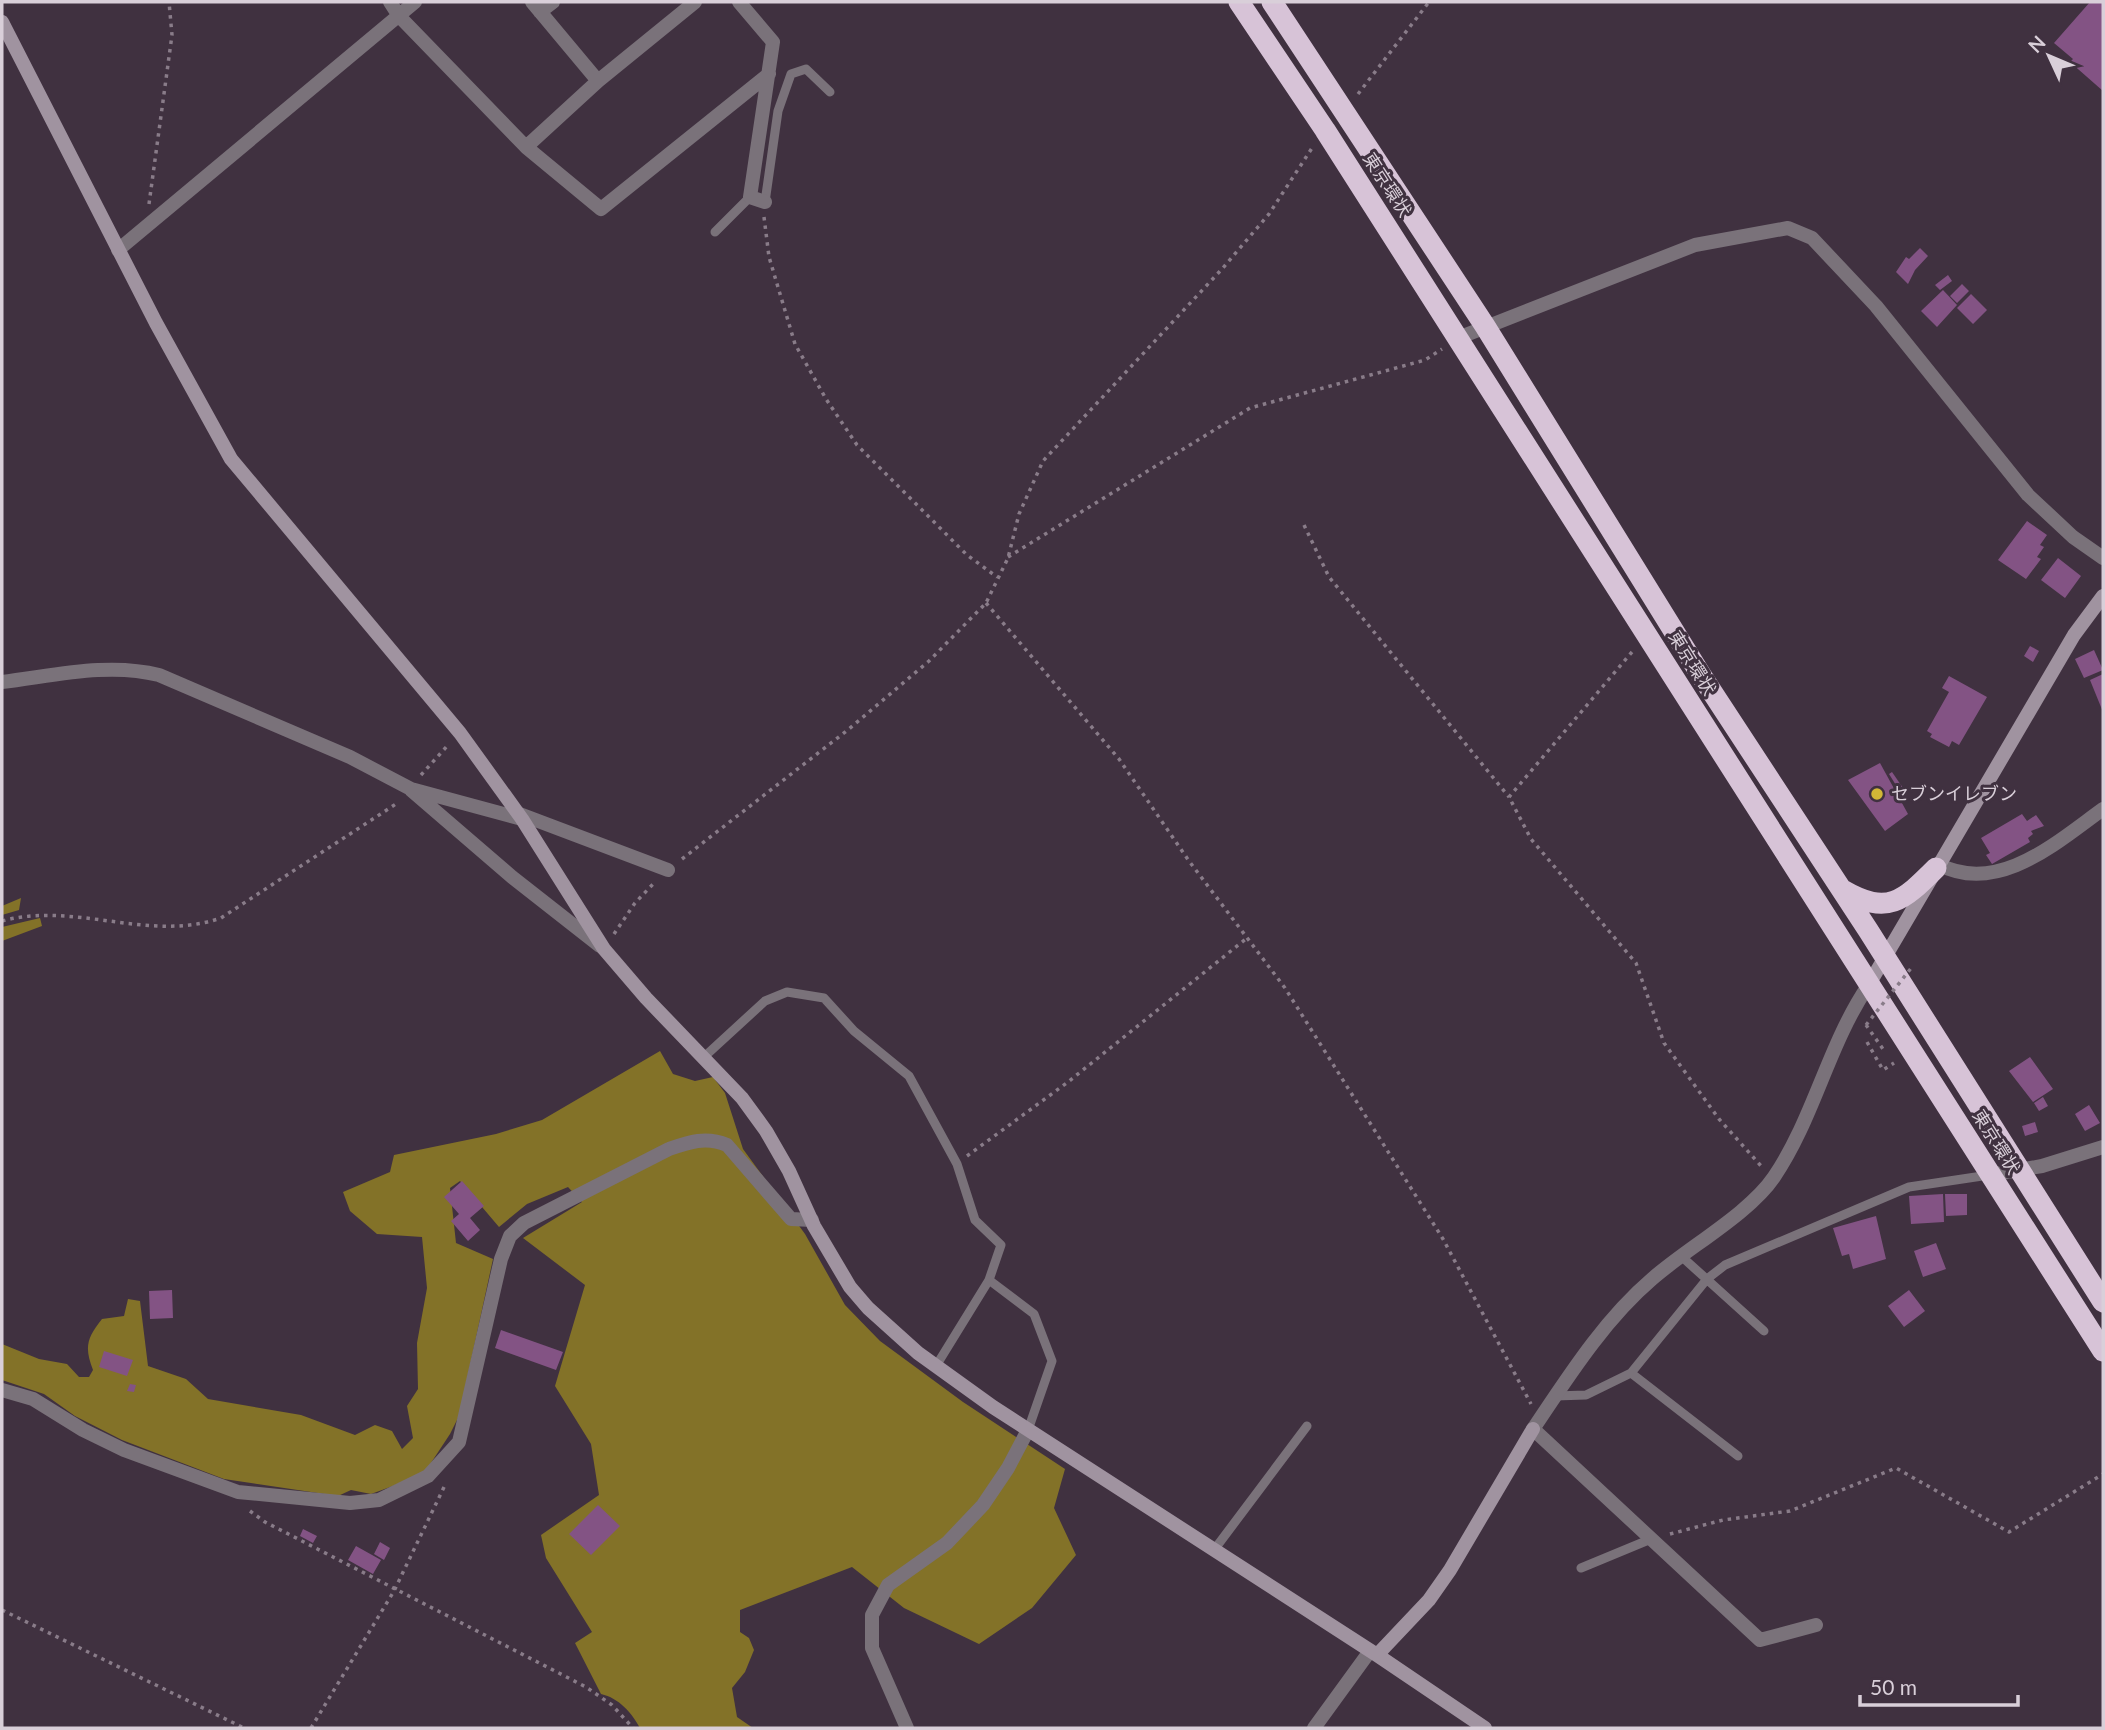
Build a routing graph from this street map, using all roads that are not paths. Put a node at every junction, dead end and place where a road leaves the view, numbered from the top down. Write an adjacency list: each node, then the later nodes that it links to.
1 (390, 2): 9 (street)
2 (415, 2): 9 (street)
3 (553, 2): 8 (street)
4 (695, 2): 12 (street)
5 (738, 2): 11 (street)
6 (1239, 2): 21 (highway, 東京環状)
7 (1272, 2): 20 (highway, 東京環状)
8 (536, 7): 12 (street)
9 (399, 16): 15 (street); 19 (street)
10 (2, 22): 19 (street)
11 (769, 74): 14 (street); 15 (street)
12 (598, 81): 15 (street)
13 (830, 92): 14 (lane)
14 (771, 110): 16 (street); 17 (lane)
15 (526, 147)
16 (750, 197): 17 (street); 18 (lane)
17 (765, 202)
18 (715, 232)
19 (118, 250): 27 (street)
20 (1485, 326): 21 (street); 22 (street); 30 (highway, 東京環状)
21 (1458, 338): 33 (highway, 東京環状)
22 (2103, 558)
23 (2103, 596): 28 (street)
24 (2, 681): 25 (street)
25 (411, 790): 27 (street); 31 (street)
26 (2103, 809): 28 (street)
27 (520, 816): 29 (street); 31 (street)
28 (1937, 866): 30 (highway); 32 (street)
29 (668, 870)
30 (1841, 889): 32 (highway, 東京環状)
31 (604, 949): 34 (street)
32 (1885, 957): 33 (street); 36 (highway, 東京環状)
33 (1868, 986): 37 (highway, 東京環状); 39 (street)
34 (704, 1057): 38 (street); 41 (lane)
35 (2103, 1147): 36 (street)
36 (2018, 1168): 37 (street); 42 (highway, 東京環状)
37 (1990, 1175): 40 (lane); 44 (highway, 東京環状)
38 (811, 1220): 45 (street); 47 (street)
39 (1681, 1256): 40 (lane); 48 (street)
40 (1707, 1279): 43 (lane); 46 (lane)
41 (989, 1280): 45 (lane); 51 (lane)
42 (2103, 1303)
43 (1764, 1331)
44 (2103, 1351)
45 (936, 1366): 51 (street)
46 (1631, 1373): 48 (lane); 52 (lane)
47 (2, 1390)
48 (1555, 1396): 50 (street)
49 (1307, 1426): 54 (lane)
50 (1533, 1429): 53 (street); 57 (street)
51 (1028, 1430): 54 (street); 58 (street)
52 (1738, 1456)
53 (1651, 1539): 55 (lane); 56 (street)
54 (1214, 1550): 57 (street)
55 (1581, 1568)
56 (1816, 1625)
57 (1373, 1653): 59 (street); 60 (street)
58 (907, 1728)
59 (1314, 1728)
60 (1485, 1728)

